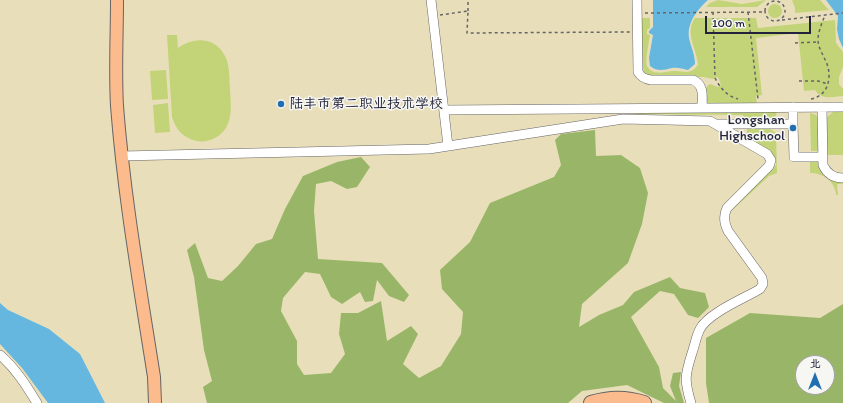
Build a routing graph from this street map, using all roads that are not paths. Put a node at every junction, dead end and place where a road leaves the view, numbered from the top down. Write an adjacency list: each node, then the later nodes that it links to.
1 (117, 0): 12 (main road)
2 (431, 0): 8 (street)
3 (637, 0): 6 (street)
4 (822, 107): 5 (street); 7 (street); 13 (street)
5 (843, 107)
6 (702, 108): 7 (street); 8 (street)
7 (793, 108): 10 (street)
8 (444, 110): 11 (street)
9 (715, 124): 10 (street); 11 (street); 20 (street)
10 (793, 124): 13 (street)
11 (448, 146): 12 (street)
12 (122, 156): 17 (main road)
13 (823, 157): 14 (street)
14 (843, 178)
15 (0, 355): 16 (street)
16 (37, 403)
17 (155, 403)
18 (592, 403): 19 (highway)
19 (644, 403)
20 (690, 403)

